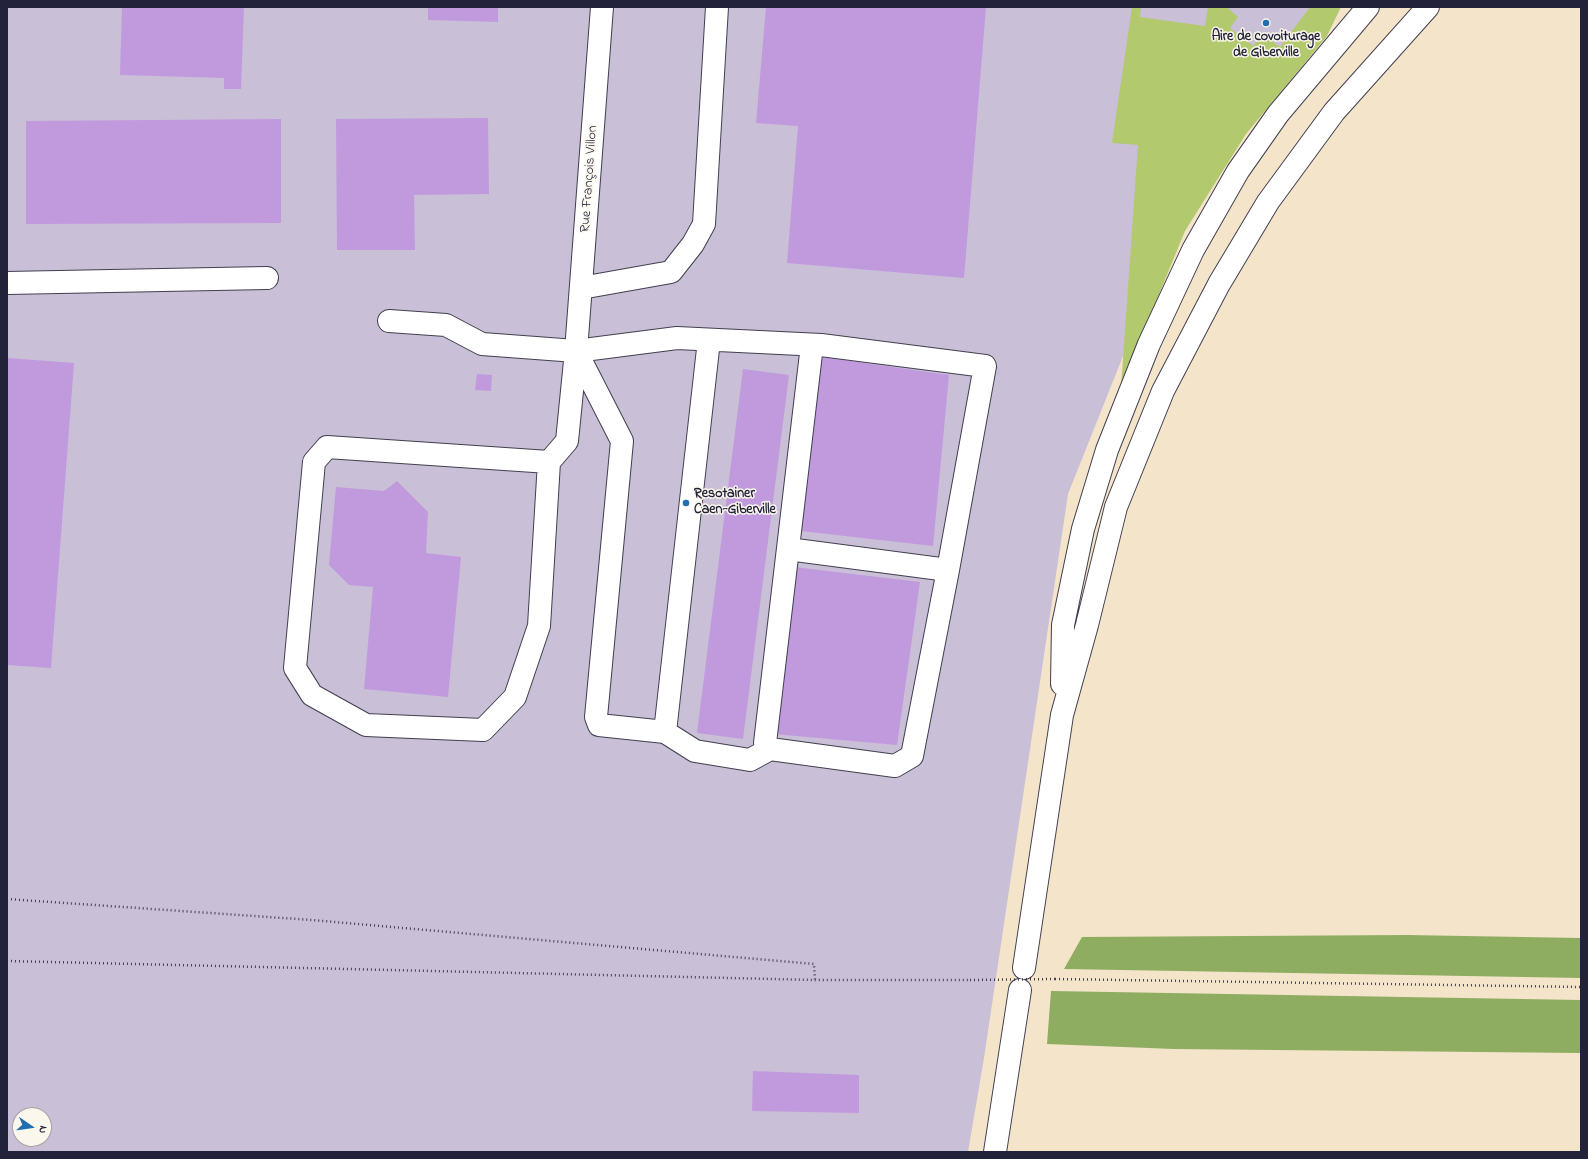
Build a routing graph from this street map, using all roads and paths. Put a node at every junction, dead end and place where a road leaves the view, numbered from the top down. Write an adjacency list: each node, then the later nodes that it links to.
1 (602, 7): 9 (main road, Rue François Villon)
2 (717, 7): 9 (main road)
3 (1368, 7): 17 (main road)
4 (1414, 7): 6 (main road)
5 (1428, 7): 6 (main road)
6 (1404, 33): 17 (main road)
7 (8, 278): 8 (main road)
8 (267, 278)
9 (582, 288): 13 (main road, Rue François Villon)
10 (389, 321): 13 (main road)
11 (709, 340): 12 (main road); 13 (main road); 18 (main road)
12 (812, 345): 15 (main road); 16 (main road)
13 (576, 351): 14 (main road, Rue François Villon); 18 (main road)
14 (550, 462): 14 (main road)
15 (788, 549): 16 (main road); 19 (main road)
16 (948, 570): 19 (main road)
17 (1062, 715): 22 (main road)
18 (665, 732): 19 (main road)
19 (770, 748)
20 (7, 899): 23 (path)
21 (7, 961): 23 (path)
22 (1024, 968)
23 (815, 980): 24 (path, bridge)
24 (1581, 987)
25 (1020, 990): 26 (main road)
26 (995, 1152)

